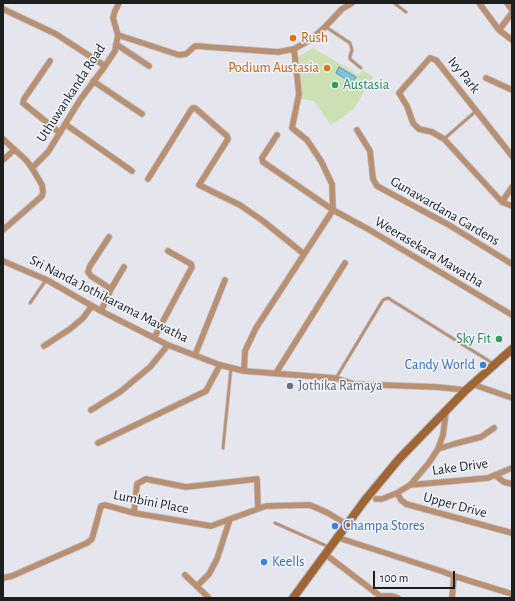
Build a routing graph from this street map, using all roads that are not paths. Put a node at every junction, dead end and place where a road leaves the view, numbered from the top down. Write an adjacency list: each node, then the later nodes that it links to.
1 (119, 3): 14 (street, Uthuwankanda Road)
2 (344, 3): 8 (street)
3 (352, 3): 8 (street)
4 (394, 3): 10 (lane)
5 (479, 3): 13 (street)
6 (507, 3): 9 (street)
7 (3, 9): 19 (street)
8 (342, 10): 12 (street)
9 (512, 10)
10 (406, 12)
11 (512, 14): 13 (street)
12 (325, 27): 17 (street); 21 (lane)
13 (500, 30): 15 (street)
14 (118, 35): 16 (street, Uthuwankanda Road); 17 (street)
15 (512, 40)
16 (116, 44): 19 (street, Uthuwankanda Road); 20 (street)
17 (294, 49): 42 (street)
18 (50, 61): 29 (street)
19 (105, 66): 23 (street, Uthuwankanda Road)
20 (149, 66)
21 (360, 68)
22 (486, 78): 24 (street)
23 (93, 81): 26 (street); 27 (street, Uthuwankanda Road)
24 (512, 90)
25 (477, 110): 32 (lane); 32 (street, Ivy Park); 34 (street, Ivy Park)
26 (142, 114)
27 (65, 124): 29 (street, Uthuwankanda Road); 37 (street)
28 (357, 130): 49 (street, Gunawardana Gardens)
29 (60, 133): 36 (street, Uthuwankanda Road)
30 (277, 135): 42 (street, Weerasekara Mawatha)
31 (3, 139): 33 (street)
32 (444, 140): 40 (street, Ivy Park)
33 (14, 150): 35 (street); 36 (street)
34 (512, 156)
35 (3, 160)
36 (32, 168): 43 (street)
37 (132, 171)
38 (148, 179): 46 (street)
39 (512, 187): 40 (street)
40 (502, 202): 41 (street, Ivy Park)
41 (512, 206)
42 (333, 210): 46 (street); 57 (street, Weerasekara Mawatha)
43 (3, 230)
44 (109, 237): 53 (street)
45 (168, 251): 58 (street)
46 (304, 254): 66 (street)
47 (3, 261): 51 (street, Sri Nanda Jothikarama Mawatha)
48 (345, 263): 67 (street)
49 (512, 264)
50 (124, 267): 53 (street)
51 (46, 280): 54 (lane); 55 (street, Sri Nanda Jothikarama Mawatha)
52 (225, 280): 62 (street)
53 (111, 289): 56 (street)
54 (30, 303)
55 (92, 306): 56 (street, Sri Nanda Jothikarama Mawatha); 60 (street)
56 (100, 311): 58 (street, Sri Nanda Jothikarama Mawatha)
57 (512, 315)
58 (154, 338): 59 (street, Sri Nanda Jothikarama Mawatha)
59 (168, 345): 62 (street, Sri Nanda Jothikarama Mawatha); 71 (street)
60 (44, 346)
61 (512, 349): 63 (main road)
62 (195, 355): 64 (street, Sri Nanda Jothikarama Mawatha)
63 (494, 364): 68 (lane); 69 (main road)
64 (220, 365): 65 (street, Sri Nanda Jothikarama Mawatha); 75 (street)
65 (231, 368): 66 (street, Sri Nanda Jothikarama Mawatha); 77 (lane)
66 (244, 370): 67 (street, Sri Nanda Jothikarama Mawatha)
67 (276, 373): 68 (street, Sri Nanda Jothikarama Mawatha)
68 (335, 378): 69 (street, Sri Nanda Jothikarama Mawatha)
69 (469, 387): 70 (street, Sri Nanda Jothikarama Mawatha); 72 (main road)
70 (512, 398)
71 (92, 410)
72 (446, 410): 74 (street); 89 (main road)
73 (494, 428): 76 (street)
74 (443, 435): 76 (street); 78 (street)
75 (98, 442)
76 (454, 444): 78 (street)
77 (223, 448)
78 (438, 449): 82 (street)
79 (512, 468): 80 (street, Lake Drive)
80 (495, 475): 81 (street); 82 (street, Lake Drive)
81 (512, 484)
82 (410, 485): 83 (street)
83 (397, 493): 84 (street); 90 (street, Upper Drive)
84 (376, 499)
85 (258, 508): 86 (street); 87 (street, Lumbini Place); 89 (street, Lumbini Place)
86 (134, 513): 87 (street, Lumbini Place); 95 (street, Lumbini Place)
87 (230, 519): 96 (street)
88 (275, 523): 92 (lane)
89 (346, 524): 91 (main road)
90 (512, 533)
91 (336, 537): 92 (main road); 94 (street)
92 (327, 551): 99 (street); 100 (main road)
93 (185, 575): 96 (street)
94 (454, 576): 97 (street); 102 (street)
95 (3, 578)
96 (197, 586): 98 (street)
97 (512, 594)
98 (208, 597)
99 (380, 597): 101 (street)
100 (293, 598)
101 (398, 598)
102 (452, 598)

